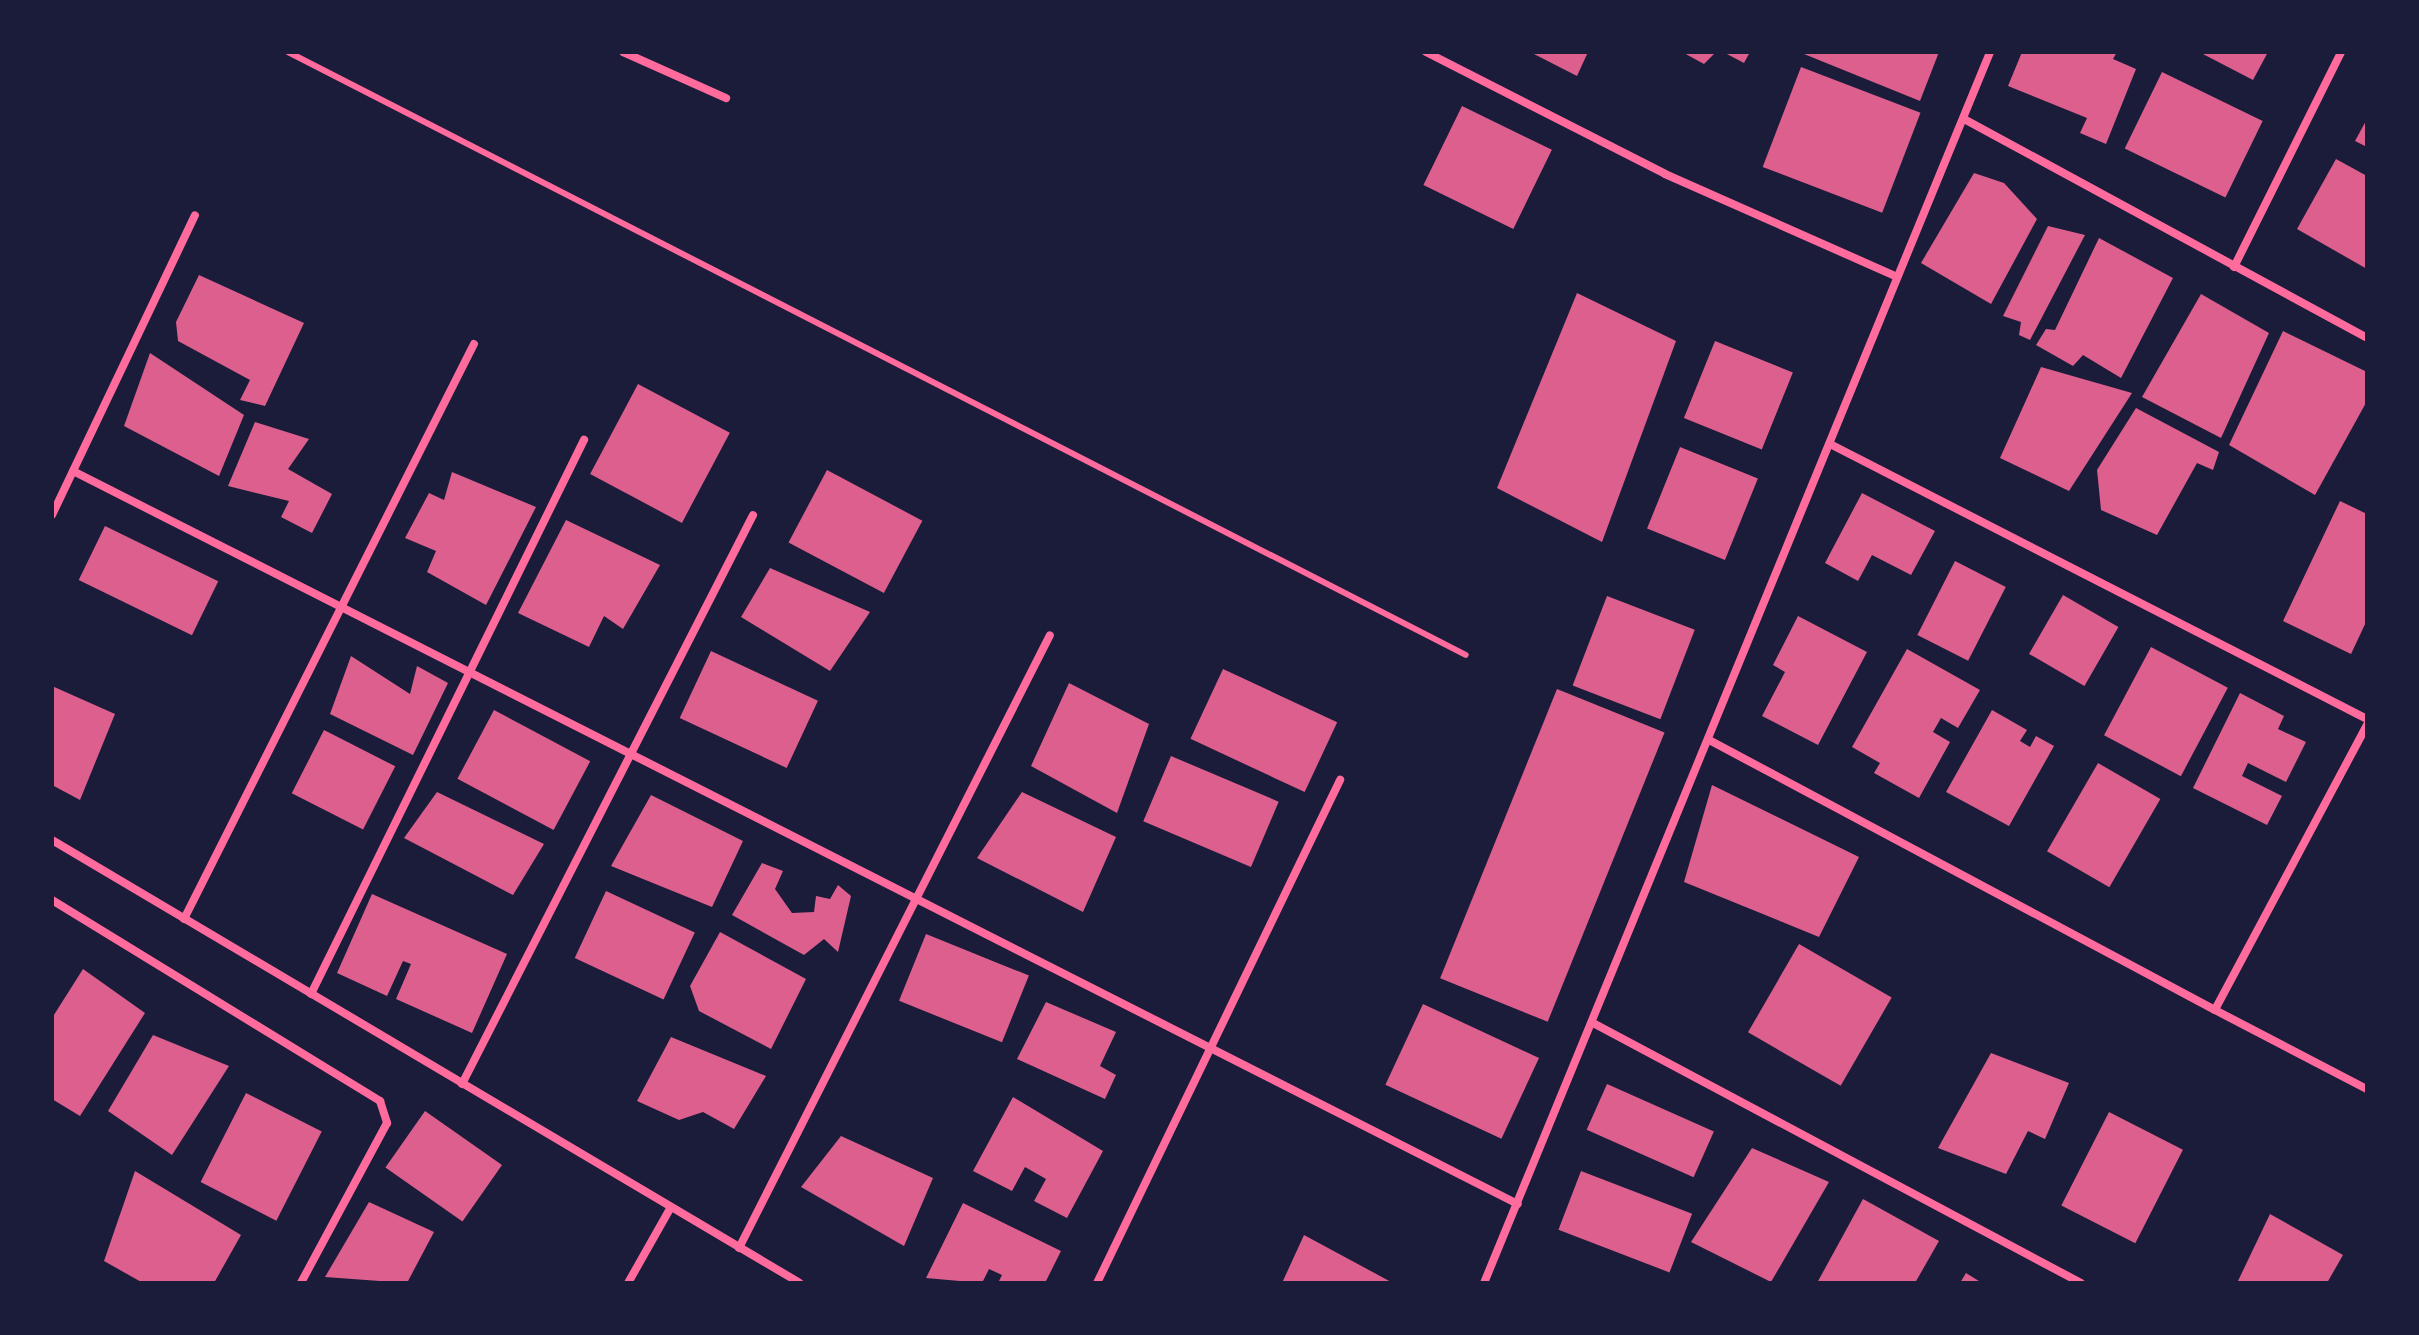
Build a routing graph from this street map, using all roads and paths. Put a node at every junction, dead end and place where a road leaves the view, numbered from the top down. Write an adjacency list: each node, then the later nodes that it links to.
1 (288, 52): 20 (lane)
2 (623, 52): 6 (street)
3 (1426, 52): 10 (street)
4 (1990, 52): 7 (street)
5 (2341, 52): 9 (street)
6 (726, 98)
7 (1964, 119): 9 (street); 10 (street)
8 (195, 215): 15 (street)
9 (2234, 267): 11 (street)
10 (1895, 276): 14 (street)
11 (2367, 338)
12 (474, 344): 18 (street)
13 (584, 440): 21 (street)
14 (1830, 444): 22 (street); 24 (street)
15 (73, 471): 16 (street); 18 (street)
16 (52, 515)
17 (753, 515): 25 (street)
18 (343, 607): 21 (street); 30 (street)
19 (1050, 635): 29 (street)
20 (1466, 655)
21 (471, 673): 25 (street); 31 (street)
22 (2367, 719)
23 (2367, 725): 32 (street)
24 (1711, 741): 32 (street); 33 (street)
25 (634, 755): 29 (street); 35 (street)
26 (1340, 780): 34 (street)
27 (52, 840): 30 (street)
28 (52, 900): 40 (street)
29 (921, 901): 34 (street); 39 (street)
30 (184, 919): 31 (street)
31 (311, 994): 35 (street)
32 (2215, 1010): 36 (street)
33 (1593, 1023): 37 (street); 45 (street)
34 (1213, 1049): 37 (street); 43 (street)
35 (462, 1084): 38 (street)
36 (2367, 1089)
37 (1518, 1204): 44 (street)
38 (671, 1207): 39 (street); 41 (street)
39 (739, 1248): 42 (street)
40 (301, 1283)
41 (628, 1283)
42 (800, 1283)
43 (1097, 1283)
44 (1484, 1283)
45 (2081, 1283)

